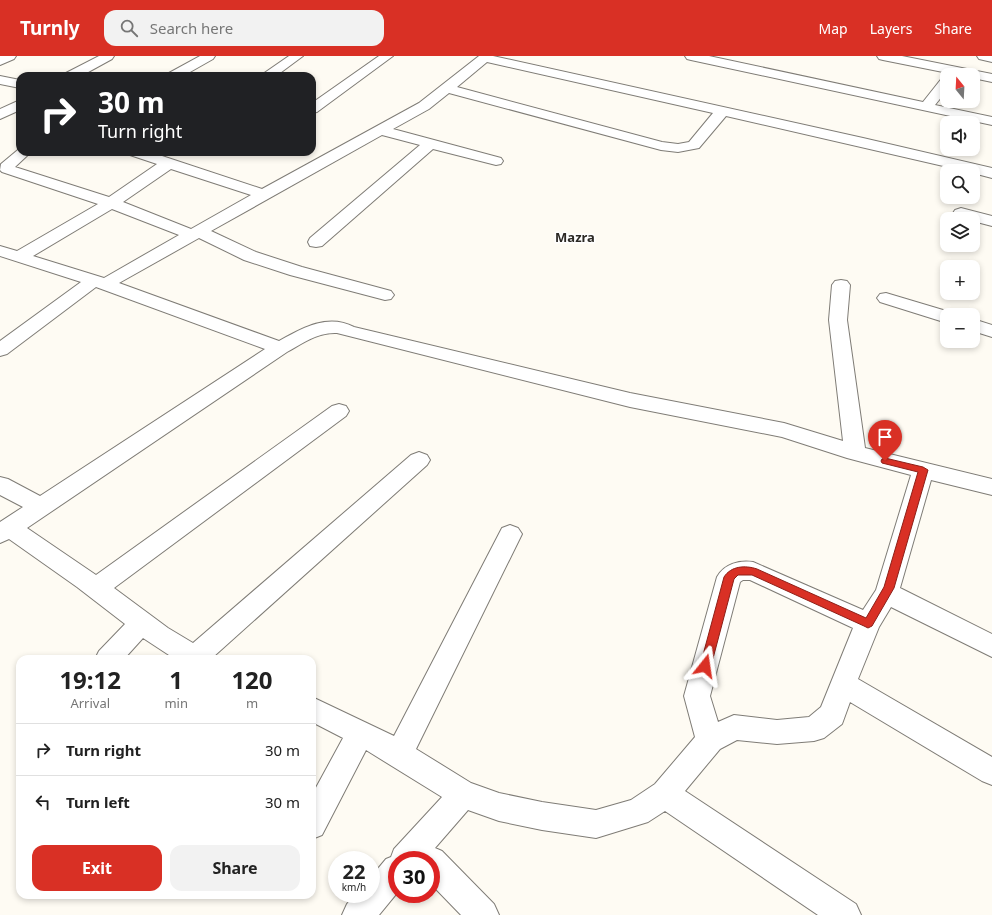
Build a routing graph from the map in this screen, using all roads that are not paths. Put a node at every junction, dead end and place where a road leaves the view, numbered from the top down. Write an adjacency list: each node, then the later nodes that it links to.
1 (10, 56): 12 (street)
2 (108, 56): 15 (street)
3 (209, 56): 16 (street)
4 (297, 56): 17 (street)
5 (387, 56): 25 (street)
6 (691, 56): 13 (street)
7 (754, 56): 13 (street)
8 (883, 56): 14 (street)
9 (983, 56): 11 (street)
10 (486, 57): 22 (street); 27 (street)
11 (992, 58)
12 (0, 61)
13 (746, 68): 26 (street)
14 (940, 70)
15 (78, 72)
16 (181, 72)
17 (273, 72)
18 (980, 76): 19 (street)
19 (992, 78)
20 (0, 80): 21 (street)
21 (16, 83)
22 (447, 88): 27 (street); 30 (street)
23 (940, 90): 26 (street)
24 (16, 106): 28 (street)
25 (316, 106)
26 (926, 107): 29 (street)
27 (722, 111): 38 (street)
28 (0, 115)
29 (992, 121)
30 (380, 130): 31 (street); 35 (street)
31 (430, 143): 36 (street); 44 (street)
32 (316, 154): 35 (street)
33 (19, 156): 40 (street)
34 (152, 156): 37 (street)
35 (329, 158): 39 (street)
36 (496, 160)
37 (169, 163): 39 (street); 40 (street)
38 (986, 172)
39 (263, 194): 43 (street)
40 (111, 203): 43 (street); 46 (street)
41 (980, 219): 42 (street)
42 (992, 221)
43 (195, 233): 47 (street); 49 (street)
44 (316, 242)
45 (0, 251): 46 (street)
46 (18, 257): 47 (street)
47 (99, 282): 54 (street); 55 (street)
48 (841, 285): 57 (street)
49 (385, 295)
50 (886, 298): 51 (street)
51 (940, 315)
52 (980, 328): 53 (street)
53 (992, 331)
54 (280, 348): 57 (street); 62 (street)
55 (0, 350)
56 (339, 411): 65 (street)
57 (855, 452): 59 (street)
58 (419, 460): 72 (street)
59 (923, 470): 61 (street); 66 (street)
60 (0, 485): 62 (street)
61 (992, 487)
62 (42, 507): 63 (street)
63 (5, 531): 65 (street)
64 (510, 534): 77 (street)
65 (96, 588): 67 (street)
66 (887, 593): 68 (street); 69 (street)
67 (142, 623): 70 (street); 71 (street)
68 (868, 623): 73 (street); 76 (street)
69 (992, 646)
70 (112, 655)
71 (192, 655)
72 (200, 655)
73 (843, 684): 76 (street); 78 (street)
74 (316, 711): 75 (street)
75 (360, 733): 77 (street); 81 (street)
76 (710, 740): 80 (street)
77 (399, 754): 79 (street)
78 (992, 772)
79 (463, 794): 80 (street); 82 (street)
80 (665, 794): 87 (street)
81 (316, 817)
82 (425, 851)
83 (440, 874): 86 (street)
84 (388, 880): 85 (street)
85 (358, 915)
86 (484, 915)
87 (845, 915)

